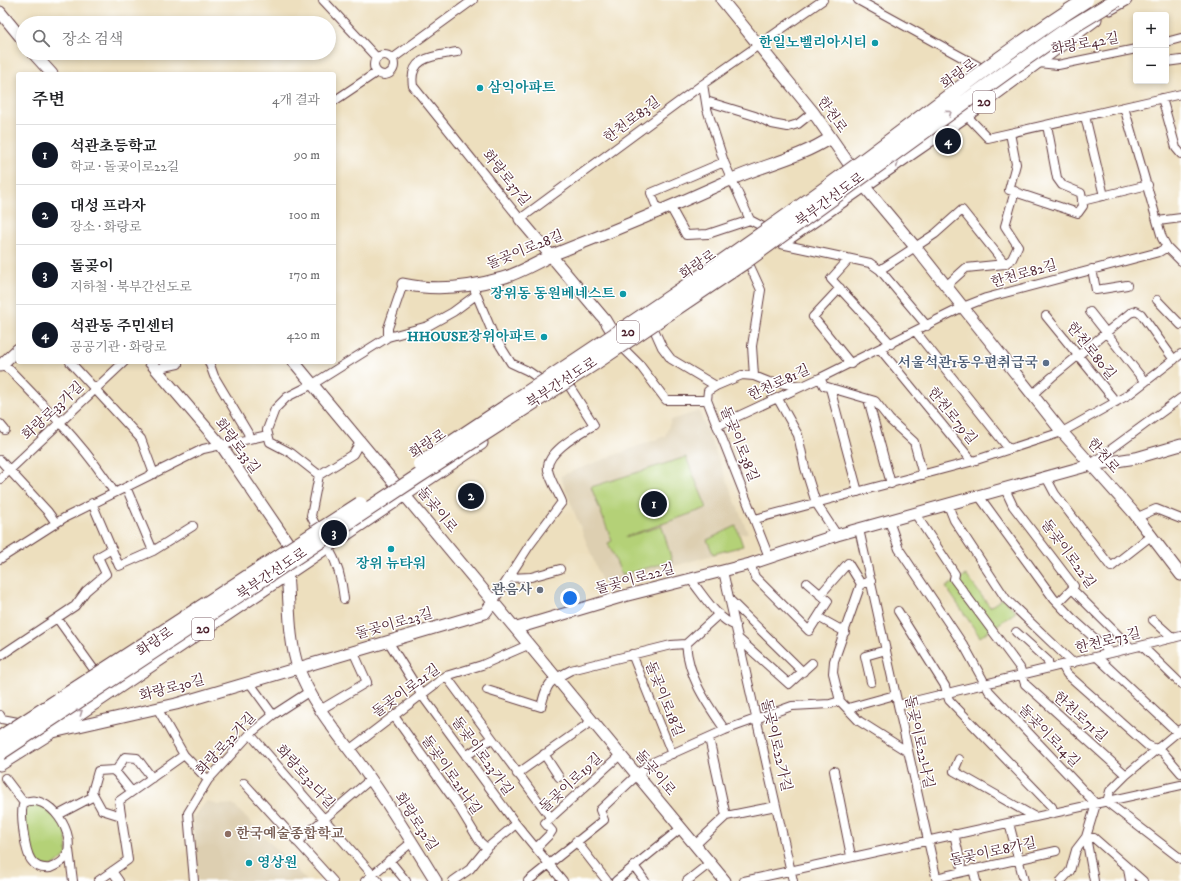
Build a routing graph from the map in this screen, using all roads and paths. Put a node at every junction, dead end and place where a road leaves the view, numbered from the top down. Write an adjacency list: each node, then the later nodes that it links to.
1 (323, 0): 18 (street)
2 (473, 0): 19 (street)
3 (722, 0): 15 (street, 한천로)
4 (823, 0): 15 (street, 한천로83길)
5 (858, 0): 26 (street)
6 (1116, 0): 241 (highway, 북부간선도로, one-way to 6, bridge)
7 (1120, 0): 11 (main road, 화랑로 / 20)
8 (1126, 0): 11 (street, 화랑로)
9 (1088, 2): 26 (main road, 화랑로 / 20); 237 (highway, 북부간선도로, bridge)
10 (0, 12): 12 (street)
11 (1101, 14): 23 (main road, 화랑로 / 20)
12 (16, 31)
13 (1181, 38): 14 (street)
14 (1169, 41)
15 (760, 44): 27 (street, 한천로83길); 34 (street, 한천로)
16 (1133, 49): 23 (street, 화랑로42길)
17 (457, 52): 54 (street, 화랑로37길)
18 (377, 58): 19 (street); 25 (street)
19 (392, 59): 25 (street)
20 (39, 60): 24 (street)
21 (1181, 60): 22 (street)
22 (1169, 62)
23 (1038, 63): 28 (main road, 화랑로 / 20)
24 (50, 72)
25 (377, 72): 31 (street)
26 (989, 72): 28 (street); 42 (main road, 화랑로 / 20)
27 (703, 84): 32 (street); 54 (street, 한천로83길)
28 (1006, 85): 35 (main road, 화랑로 / 20)
29 (1181, 94): 30 (street)
30 (1162, 98): 33 (street); 40 (street)
31 (336, 100)
32 (706, 101): 34 (street); 41 (street)
33 (1124, 107): 36 (street); 44 (street)
34 (813, 112): 39 (street, 한천로)
35 (966, 115): 38 (street); 45 (main road, 화랑로 / 20, one-way to 35)
36 (1085, 116): 37 (street); 48 (street)
37 (1047, 125): 38 (street); 49 (street)
38 (1010, 133): 46 (street)
39 (830, 138): 42 (street, 한천로); 43 (street, 돌곶이로28길)
40 (1181, 154)
41 (724, 162): 43 (street); 52 (street)
42 (854, 173): 45 (street, 한천로); 47 (main road, 화랑로 / 20)
43 (732, 179): 50 (street, 돌곶이로28길); 55 (street)
44 (1148, 185): 48 (street); 56 (street)
45 (865, 186): 51 (main road, 화랑로 / 20); 60 (street, 한천로)
46 (1015, 191): 49 (street); 65 (street)
47 (821, 196): 51 (street); 57 (main road, 화랑로 / 20)
48 (1104, 196): 49 (street)
49 (1082, 201)
50 (671, 208): 52 (street, 돌곶이로28길); 55 (street)
51 (832, 208): 58 (main road, 화랑로 / 20)
52 (659, 213): 61 (street, 돌곶이로28길)
53 (1181, 218): 56 (street)
54 (520, 219): 61 (street, 화랑로37길)
55 (750, 220): 57 (street)
56 (1158, 221): 59 (street)
57 (773, 233): 83 (main road, 화랑로 / 20)
58 (781, 244): 62 (street); 64 (main road, 화랑로 / 20)
59 (1167, 247): 63 (street); 66 (street, 한천로82길)
60 (916, 248): 65 (street); 67 (street); 70 (street, 한천로)
61 (552, 256): 72 (street, 돌곶이로28길); 83 (street, 화랑로37길)
62 (849, 258): 67 (street); 71 (street)
63 (1181, 261)
64 (749, 264): 79 (main road, 화랑로 / 20); 98 (street)
65 (1005, 264): 70 (street)
66 (1092, 269): 69 (street); 74 (street, 한천로82길)
67 (880, 270): 78 (street)
68 (403, 284): 72 (street, 돌곶이로28길); 82 (street, 돌곶이로28길)
69 (1127, 285)
70 (946, 286): 74 (street, 한천로)
71 (840, 288): 84 (street); 95 (street)
72 (474, 290): 82 (street, 돌곶이로28길); 103 (street)
73 (1157, 300): 77 (street)
74 (964, 307): 78 (street, 한천로81길); 108 (street, 한천로)
75 (1090, 312): 81 (street, 한천로80길)
76 (1046, 316): 88 (street, 한천로80길)
77 (1181, 325)
78 (927, 326): 80 (street, 한천로81길)
79 (653, 327): 83 (main road, 화랑로 / 20); 104 (street)
80 (916, 332): 84 (street, 한천로81길); 122 (street, 한천로79길)
81 (1106, 333): 88 (street); 89 (street); 100 (street, 한천로80길)
82 (388, 337): 101 (street, 돌곶이로28길)
83 (620, 343): 102 (main road, 화랑로 / 20); 103 (main road, 화랑로 / 20); 112 (street, 돌곶이로38길)
84 (891, 344): 85 (street, 한천로81길)
85 (880, 349): 95 (street, 한천로81길); 124 (street, 한천로79길)
86 (16, 351): 96 (street)
87 (1181, 354): 89 (street)
88 (1079, 355): 108 (street); 113 (street, 한천로80길)
89 (1174, 360): 100 (street)
90 (72, 364): 107 (street)
91 (122, 364): 107 (street, 화랑로33가길)
92 (178, 364): 97 (street)
93 (210, 364): 118 (street)
94 (296, 364): 101 (street, 돌곶이로)
95 (851, 364): 99 (street, 한천로81길)
96 (0, 365): 114 (street)
97 (153, 365): 120 (street, 화랑로33길)
98 (754, 376): 104 (street); 105 (street)
99 (820, 378): 105 (street, 한천로81길); 106 (street)
100 (1145, 382): 113 (street)
101 (313, 384): 117 (street, 돌곶이로28길); 119 (street, 돌곶이로)
102 (568, 384): 138 (main road, 화랑로 / 20); 167 (street)
103 (549, 386): 132 (main road, 화랑로 / 20)
104 (716, 386): 112 (street)
105 (804, 386): 110 (street, 한천로81길)
106 (830, 388): 111 (street); 137 (street)
107 (95, 389): 114 (street, 화랑로33가길); 127 (street)
108 (1033, 394): 116 (street, 한천로)
109 (1181, 398): 125 (street)
110 (778, 399): 115 (street, 한천로81길); 141 (street)
111 (868, 399): 129 (street); 133 (street)
112 (708, 400): 115 (street, 돌곶이로38길)
113 (1116, 402): 116 (street)
114 (59, 422): 126 (street, 화랑로33가길); 136 (street)
115 (718, 426): 148 (street, 돌곶이로38길)
116 (1062, 432): 122 (street, 한천로79길); 125 (street, 한천로)
117 (268, 435): 118 (street); 128 (street)
118 (249, 439): 120 (street)
119 (360, 442): 128 (street); 132 (street, 돌곶이로)
120 (221, 445): 127 (street); 159 (street, 화랑로33길)
121 (1181, 445): 125 (street, 돌곶이로22길)
122 (1009, 449): 124 (street, 한천로79길)
123 (0, 460): 126 (street)
124 (972, 461): 129 (street, 한천로79길)
125 (1090, 465): 130 (street, 돌곶이로22길); 146 (street, 한천로)
126 (9, 470): 131 (street, 화랑로33가길); 150 (street)
127 (154, 474): 134 (street)
128 (319, 475): 153 (street)
129 (923, 475): 133 (street, 한천로79길)
130 (1046, 477): 135 (street, 돌곶이로22길); 155 (street)
131 (0, 478)
132 (397, 484): 138 (street, 돌곶이로); 142 (main road, 화랑로 / 20)
133 (891, 484): 137 (street, 한천로79길)
134 (126, 487): 136 (street); 158 (street)
135 (1005, 489): 139 (street, 돌곶이로22길); 172 (street, 돌곶이로22길)
136 (114, 492): 140 (street)
137 (858, 492): 141 (street, 한천로79길)
138 (406, 495): 145 (main road, 화랑로 / 20); 176 (street, 돌곶이로)
139 (978, 496): 143 (street, 돌곶이로22길); 177 (street)
140 (92, 503): 150 (street); 157 (street)
141 (816, 503): 148 (street, 한천로79길); 154 (street)
142 (367, 504): 145 (street); 153 (main road, 화랑로 / 20)
143 (948, 505): 144 (street, 돌곶이로22길); 201 (street)
144 (916, 515): 149 (street, 돌곶이로22길); 206 (street)
145 (376, 516): 156 (main road, 화랑로 / 20)
146 (1138, 517): 147 (street); 155 (street, 한천로)
147 (1181, 518)
148 (755, 519): 160 (street, 돌곶이로38길)
149 (889, 521): 152 (street, 돌곶이로22길); 212 (street)
150 (56, 523): 161 (street)
151 (192, 526): 158 (street)
152 (859, 529): 154 (street, 돌곶이로22길); 169 (street, 돌곶이로22나길)
153 (321, 534): 159 (main road, 화랑로 / 20)
154 (837, 535): 160 (street, 돌곶이로22길)
155 (1152, 535): 166 (street, 한천로)
156 (328, 547): 165 (main road, 화랑로 / 20); 174 (street)
157 (112, 549): 158 (street); 181 (street)
158 (153, 551)
159 (294, 552): 209 (main road, 화랑로 / 20)
160 (769, 557): 162 (street, 돌곶이로22길)
161 (0, 559)
162 (750, 564): 164 (street, 돌곶이로22길); 180 (street)
163 (560, 569): 167 (street)
164 (723, 571): 168 (street, 돌곶이로22길); 175 (street, 돌곶이로22가길)
165 (287, 574): 203 (street, 화랑로32길); 232 (main road, 화랑로 / 20, one-way to 165)
166 (1181, 575)
167 (509, 578): 176 (street)
168 (691, 580): 179 (street, 돌곶이로22길); 184 (street, 돌곶이로22길)
169 (871, 581): 171 (street); 194 (street, 돌곶이로22나길)
170 (807, 583): 173 (street)
171 (861, 584): 173 (street); 185 (street)
172 (1072, 589): 177 (street); 193 (street, 돌곶이로22길)
173 (820, 595): 180 (street)
174 (344, 599)
175 (731, 600): 183 (street, 돌곶이로22가길); 205 (street, 돌곶이로22가길)
176 (493, 602): 184 (street, 돌곶이로); 189 (street, 돌곶이로23길)
177 (1058, 603): 197 (street)
178 (898, 611): 216 (street)
179 (719, 614): 183 (street); 190 (street)
180 (818, 617): 185 (street)
181 (56, 618): 198 (street); 209 (street)
182 (1153, 620): 187 (street, 한천로73길)
183 (736, 626): 188 (street, 돌곶이로22가길)
184 (517, 628): 191 (street, 돌곶이로)
185 (845, 632): 219 (street)
186 (1016, 632): 204 (street)
187 (1177, 637): 192 (street, 한천로73길)
188 (740, 640): 205 (street); 227 (street, 돌곶이로22가길)
189 (388, 641): 195 (street, 돌곶이로23길); 217 (street, 돌곶이로23가길)
190 (686, 644): 196 (street); 230 (street)
191 (528, 645): 207 (street, 돌곶이로21길); 208 (street, 돌곶이로)
192 (1142, 646): 193 (street, 한천로73길); 213 (street)
193 (1132, 648): 197 (street, 한천로73길)
194 (886, 650): 211 (street); 218 (street, 돌곶이로22나길)
195 (353, 651): 203 (street, 돌곶이로23길); 223 (street)
196 (632, 654): 208 (street); 244 (street, 돌곶이로18길)
197 (1111, 654): 199 (street, 한천로73길)
198 (0, 656)
199 (1097, 657): 201 (street, 한천로73길); 231 (street)
200 (812, 663): 205 (street)
201 (1073, 663): 202 (street, 한천로73길)
202 (1062, 665): 204 (street, 한천로73길); 239 (street, 한천로71길)
203 (298, 667): 210 (street, 화랑로30길); 215 (street, 화랑로32길)
204 (1049, 668): 206 (street, 한천로73길)
205 (803, 672)
206 (1022, 675): 212 (street, 한천로73길); 255 (street, 한천로71길)
207 (446, 676): 217 (street, 돌곶이로21길); 236 (street)
208 (556, 678): 214 (street); 228 (street, 돌곶이로)
209 (101, 679): 229 (main road, 화랑로 / 20)
210 (249, 682): 221 (street, 화랑로30길); 225 (street)
211 (871, 682)
212 (985, 684): 216 (street, 한천로73길); 267 (street, 돌곶이로14길)
213 (1181, 684)
214 (487, 690)
215 (310, 691): 223 (street, 화랑로32길); 225 (street, 화랑로32가길)
216 (947, 693): 220 (street, 한천로73길); 269 (street)
217 (421, 694): 226 (street, 돌곶이로21길); 247 (street, 돌곶이로23가길)
218 (895, 694): 220 (street, 돌곶이로22나길); 222 (street)
219 (840, 701): 222 (street); 227 (street, 돌곶이로18길)
220 (898, 705): 240 (street, 돌곶이로22나길)
221 (157, 708): 232 (street, 화랑로30길); 245 (street)
222 (848, 708): 240 (street)
223 (320, 710): 238 (street, 화랑로32길)
224 (0, 715): 229 (street)
225 (273, 715): 233 (street, 화랑로32가길)
226 (394, 716): 238 (street, 돌곶이로21길); 286 (street, 돌곶이로21나길)
227 (757, 719): 230 (street, 돌곶이로18길); 268 (street, 돌곶이로22가길)
228 (592, 721): 243 (street); 246 (street, 돌곶이로)
229 (31, 725): 235 (street); 237 (main road, 화랑로 / 20)
230 (725, 730): 234 (street, 돌곶이로18길)
231 (1179, 730): 239 (street)
232 (51, 732): 235 (main road, 화랑로 / 20)
233 (250, 734): 260 (street, 화랑로32가길); 274 (street, 화랑로32다길)
234 (709, 738): 244 (street, 돌곶이로18길); 272 (street)
235 (39, 739): 242 (main road, 화랑로 / 20)
236 (491, 739): 247 (street); 253 (street)
237 (2, 741): 242 (street)
238 (349, 750): 259 (street, 화랑로32길)
239 (1156, 750): 252 (street, 한천로71길); 255 (street)
240 (908, 752): 281 (street, 돌곶이로22나길)
241 (0, 753)
242 (15, 753): 249 (main road, 화랑로 / 20)
243 (544, 754): 253 (street); 256 (street)
244 (672, 754): 254 (street, 돌곶이로18길)
245 (184, 755): 258 (street); 260 (street)
246 (620, 755): 254 (street, 돌곶이로); 275 (street, 돌곶이로19길)
247 (466, 756): 277 (street, 돌곶이로23가길)
248 (959, 759): 273 (street)
249 (0, 764)
250 (834, 771): 290 (street)
251 (115, 772): 258 (street); 263 (street); 264 (street)
252 (1181, 773)
253 (517, 774): 275 (street)
254 (637, 775): 278 (street, 돌곶이로); 282 (street, 돌곶이로18길)
255 (1126, 775): 265 (street)
256 (559, 777)
257 (5, 778): 266 (street)
258 (152, 778): 263 (street)
259 (371, 779): 274 (street); 284 (street, 화랑로32길)
260 (208, 780): 308 (street, 화랑로32가길)
261 (244, 783): 283 (street)
262 (1181, 785): 265 (street)
263 (132, 792): 271 (street)
264 (94, 796): 270 (street); 271 (street)
265 (1107, 802): 267 (street); 292 (street)
266 (24, 803): 270 (street); 288 (street)
267 (1096, 804): 269 (street); 280 (street)
268 (776, 806): 272 (street); 299 (street, 돌곶이로22가길)
269 (1054, 813): 273 (street)
270 (58, 815): 288 (street)
271 (121, 816): 300 (street)
272 (726, 816): 285 (street)
273 (1035, 817): 276 (street)
274 (324, 818): 283 (street); 302 (street, 화랑로32다길)
275 (551, 818): 287 (street, 돌곶이로19길)
276 (1009, 822): 279 (street); 291 (street)
277 (516, 824): 286 (street); 287 (street, 돌곶이로23가길)
278 (681, 828): 285 (street, 돌곶이로); 296 (street)
279 (954, 834): 281 (street); 301 (street)
280 (1086, 838): 297 (street); 325 (street); 326 (street)
281 (927, 840): 290 (street); 304 (street, 돌곶이로8가길)
282 (576, 841): 294 (street); 316 (street)
283 (297, 842): 309 (street)
284 (412, 842): 293 (street); 313 (street, 화랑로32길)
285 (695, 845): 295 (street, 돌곶이로)
286 (487, 848): 314 (street)
287 (536, 848): 294 (street, 돌곶이로23가길)
288 (68, 850): 305 (street)
289 (1056, 851): 291 (street, 돌곶이로8가길)
290 (851, 856): 299 (street)
291 (1018, 859): 298 (street, 돌곶이로8가길); 324 (street)
292 (1181, 859)
293 (389, 860): 302 (street); 312 (street)
294 (549, 863): 303 (street); 315 (street, 돌곶이로23가길)
295 (710, 863): 319 (street); 320 (street, 돌곶이로)
296 (634, 866): 317 (street); 318 (street)
297 (1128, 868): 327 (street); 328 (street)
298 (973, 869): 301 (street, 돌곶이로8가길); 323 (street)
299 (790, 870): 321 (street); 322 (street)
300 (112, 871): 306 (street); 307 (street)
301 (963, 872): 304 (street, 돌곶이로8가길)
302 (373, 874): 310 (street); 311 (street, 화랑로32다길)
303 (533, 879)
304 (936, 879)
305 (72, 881)
306 (98, 881)
307 (119, 881)
308 (194, 881)
309 (334, 881)
310 (365, 881)
311 (378, 881)
312 (406, 881)
313 (436, 881)
314 (453, 881)
315 (563, 881)
316 (607, 881)
317 (616, 881)
318 (645, 881)
319 (687, 881)
320 (725, 881)
321 (744, 881)
322 (793, 881)
323 (976, 881)
324 (1024, 881)
325 (1062, 881)
326 (1094, 881)
327 (1130, 881)
328 (1143, 881)

